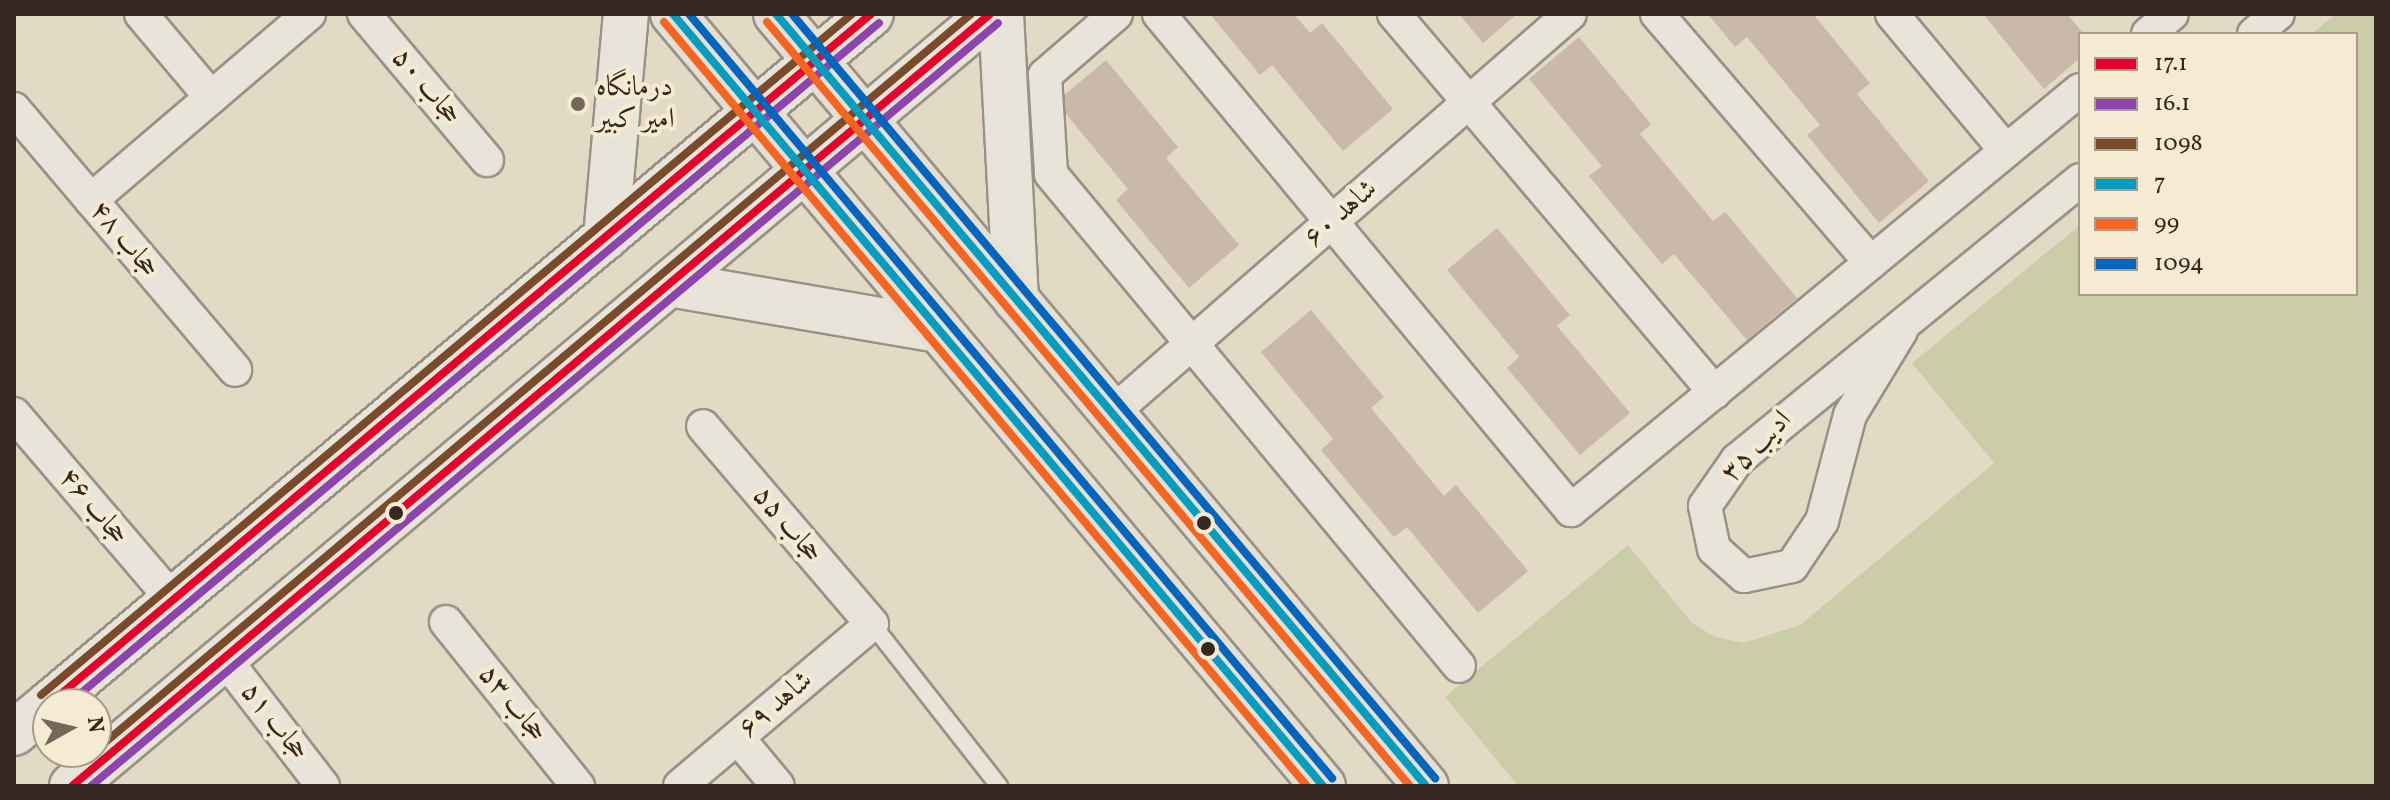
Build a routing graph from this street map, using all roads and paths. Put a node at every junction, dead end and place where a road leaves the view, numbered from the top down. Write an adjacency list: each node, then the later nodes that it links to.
1 (141, 14): 20 (street)
2 (309, 14): 20 (street)
3 (364, 14): 26 (street, حجاب ۵۰)
4 (626, 14): 31 (main road)
5 (673, 14): 23 (main road)
6 (776, 14): 18 (main road)
7 (871, 14): 18 (main road)
8 (990, 14): 24 (main road)
9 (1001, 14): 34 (main road)
10 (1116, 14): 37 (street)
11 (1159, 14): 30 (street)
12 (1394, 14): 21 (street)
13 (1570, 14): 21 (street, شاهد ۶۰)
14 (1657, 14): 32 (street)
15 (1892, 14): 25 (street)
16 (2278, 14): 17 (street)
17 (2256, 32)
18 (815, 61): 23 (main road); 24 (main road)
19 (2078, 92): 25 (street)
20 (211, 97): 29 (street)
21 (1469, 102): 30 (street, شاهد ۶۰); 39 (street)
22 (14, 109): 29 (street, حجاب ۴۸)
23 (755, 112): 27 (main road); 31 (main road)
24 (865, 119): 27 (main road); 34 (main road)
25 (2006, 151): 32 (street)
26 (487, 160)
27 (804, 170): 33 (main road); 35 (main road)
28 (2078, 182): 36 (street, ادیب ۳۵)
29 (91, 200): 38 (street, حجاب ۴۸)
30 (1331, 222): 37 (street, شاهد ۶۰); 39 (street)
31 (606, 237): 43 (main road)
32 (1871, 263): 39 (street)
33 (669, 284): 35 (main road); 46 (main road)
34 (1016, 300): 40 (main road)
35 (939, 330): 58 (main road)
36 (1901, 331): 36 (street, ادیب ۳۵)
37 (1194, 342): 40 (street, شاهد ۶۰); 47 (street)
38 (235, 370)
39 (1715, 392)
40 (1112, 413): 59 (main road)
41 (14, 414): 43 (street, حجاب ۴۶)
42 (703, 426): 45 (street, حجاب ۵۵)
43 (173, 600): 48 (main road)
44 (446, 622): 54 (street, حجاب ۵۳)
45 (872, 624): 51 (street, شاهد ۶۹); 57 (lane)
46 (224, 658): 52 (main road); 53 (street, حجاب ۵۱)
47 (1459, 666)
48 (67, 688)
49 (32, 718): 50 (main road)
50 (14, 733)
51 (738, 738): 55 (street, شاهد ۶۹); 56 (street)
52 (72, 786)
53 (323, 786)
54 (578, 786)
55 (680, 786)
56 (778, 786)
57 (999, 786)
58 (1323, 786)
59 (1426, 786)

